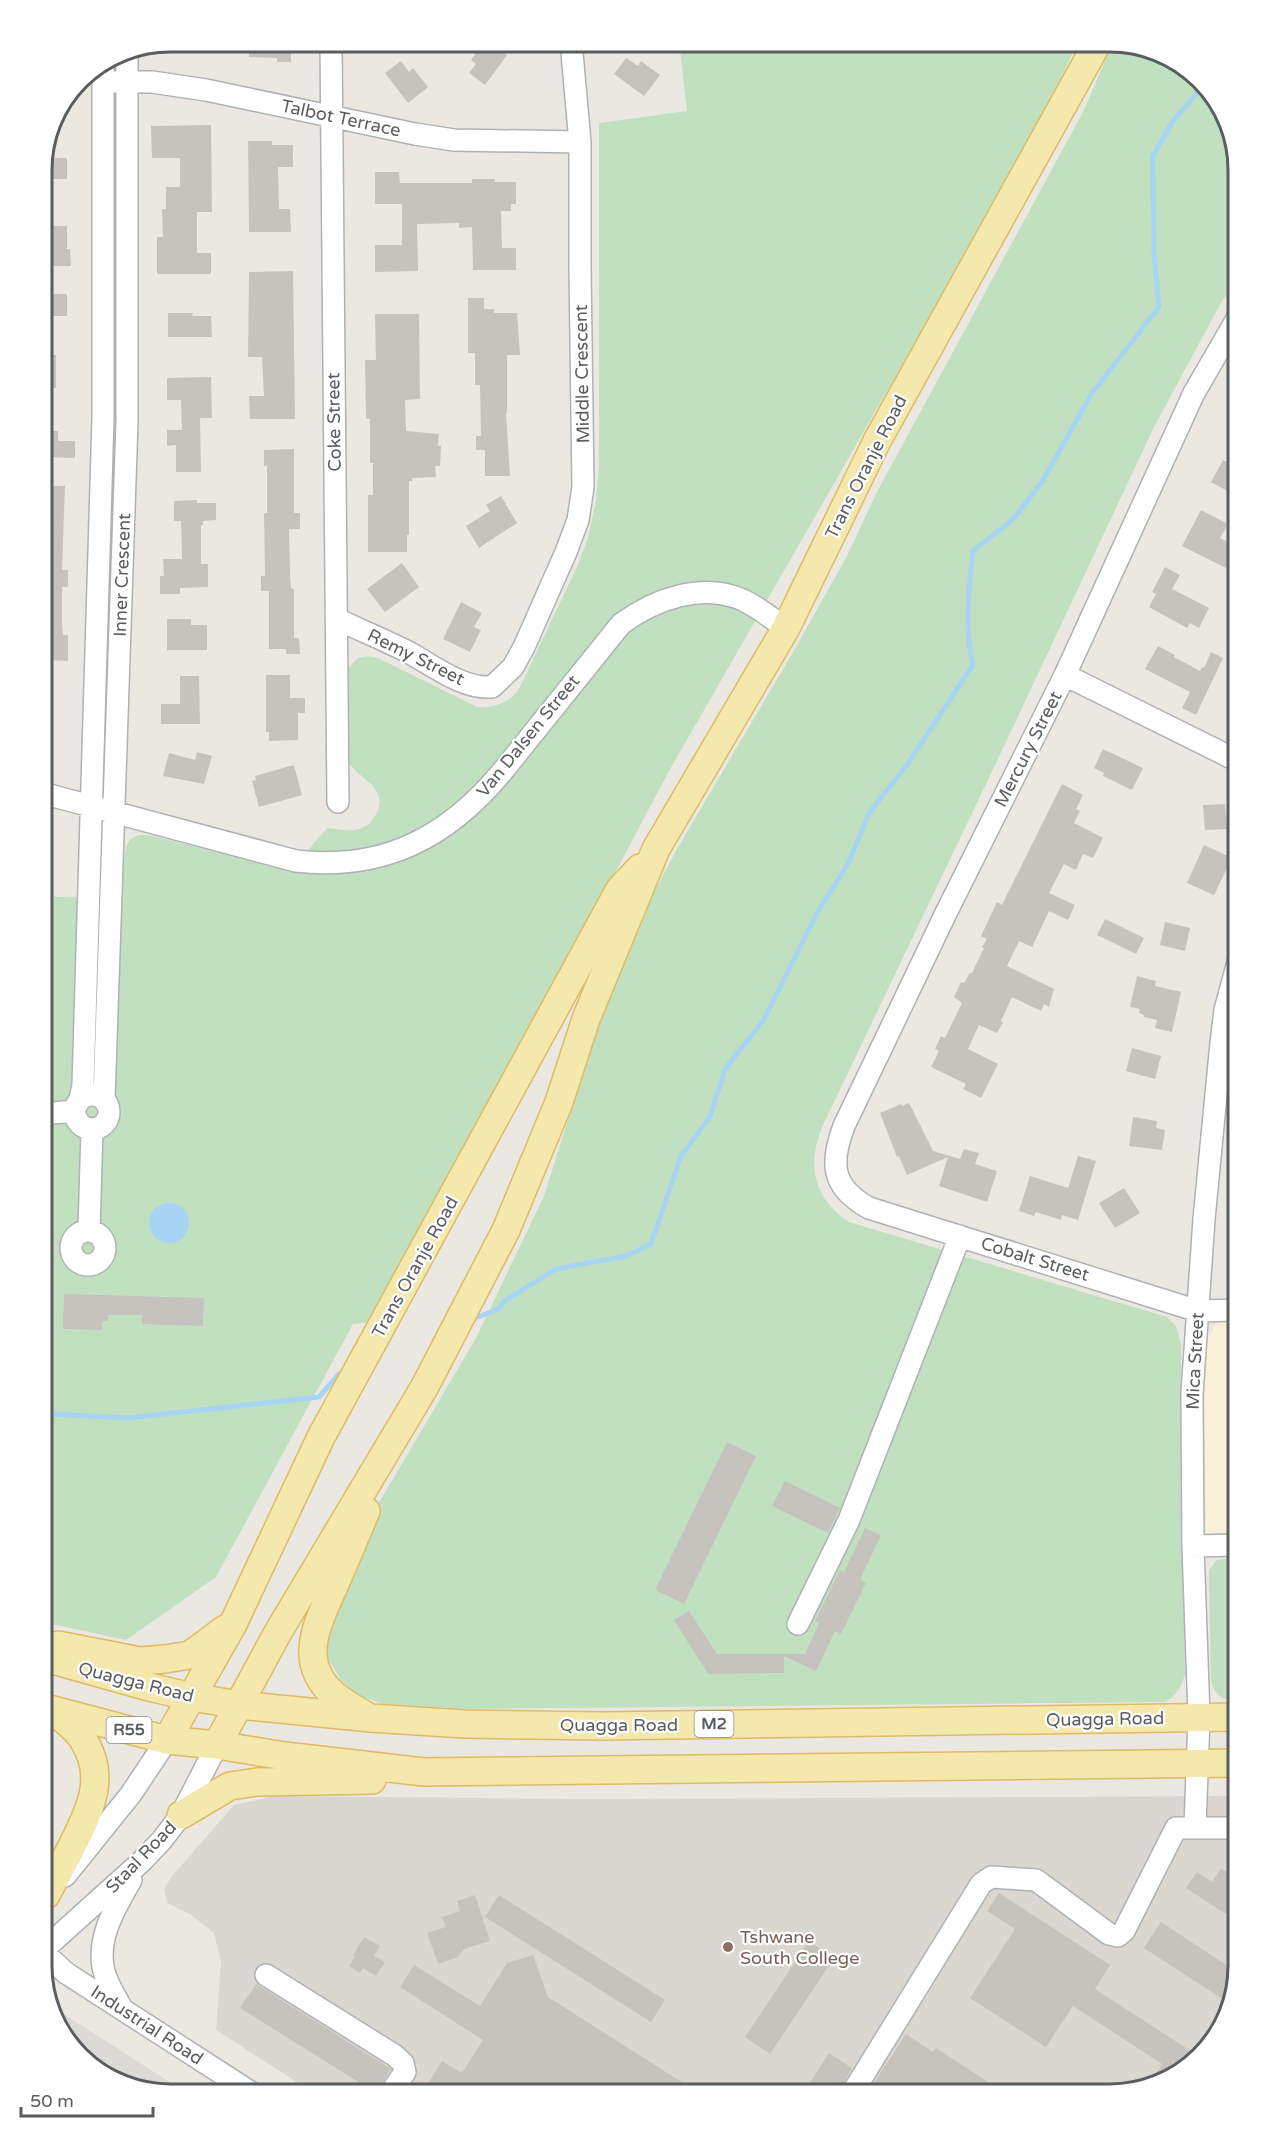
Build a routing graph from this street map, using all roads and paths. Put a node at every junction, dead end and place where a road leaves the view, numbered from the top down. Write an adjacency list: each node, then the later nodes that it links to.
1 (331, 52): 9 (street, Coke Street)
2 (572, 52): 10 (street, Middle Crescent)
3 (1086, 53): 8 (main road, Trans Oranje Road / R55)
4 (1092, 53): 8 (main road, Trans Oranje Road / R55)
5 (127, 61): 7 (street, Inner Crescent)
6 (103, 73): 7 (street, Talbot Terrace); 19 (street, Inner Crescent)
7 (127, 82): 9 (street, Talbot Terrace); 20 (street, Inner Crescent)
8 (1076, 85): 13 (main road, Trans Oranje Road / R55)
9 (331, 116): 10 (street, Talbot Terrace); 12 (street, Coke Street)
10 (580, 142): 15 (street, Middle Crescent)
11 (1228, 334): 14 (street, Mercury Street)
12 (337, 619): 15 (street, Remy Street); 18 (street, Coke Street)
13 (786, 628): 20 (street, Van Dalsen Street); 21 (main road, Trans Oranje Road / R55)
14 (1065, 675): 16 (street); 27 (street, Mercury Street)
15 (496, 685)
16 (1228, 755)
17 (53, 796): 19 (street, Van Dalsen Street)
18 (338, 802)
19 (92, 807): 20 (street, Van Dalsen Street); 24 (street, Inner Crescent)
20 (115, 813): 23 (street, Inner Crescent)
21 (656, 849): 32 (main road, Trans Oranje Road / R55); 35 (main road, Trans Oranje Road / R55)
22 (1228, 999): 31 (street, Mica Street)
23 (104, 1099): 24 (street); 26 (street)
24 (77, 1105): 25 (street); 26 (street)
25 (52, 1111)
26 (92, 1130): 28 (street)
27 (841, 1184): 29 (street, Cobalt Street)
28 (89, 1230)
29 (960, 1236): 31 (street, Cobalt Street); 36 (street)
30 (1228, 1310): 31 (street, Cobalt Street)
31 (1198, 1311): 34 (street, Mica Street)
32 (400, 1429): 40 (main road, Trans Oranje Road / R55); 45 (main road)
33 (1228, 1545): 34 (street)
34 (1193, 1546): 43 (street, Mica Street)
35 (233, 1624): 37 (main road); 39 (main road, Trans Oranje Road / R55)
36 (798, 1624)
37 (52, 1644)
38 (52, 1660): 39 (main road, Quagga Road)
39 (192, 1697): 40 (main road, Quagga Road / M2); 46 (main road, R55)
40 (239, 1705): 45 (main road, Quagga Road / M2); 47 (main road, Trans Oranje Road)
41 (52, 1710): 46 (main road, R55)
42 (52, 1712): 55 (main road)
43 (1199, 1717): 44 (main road, Quagga Road / M2); 45 (main road, Quagga Road / M2); 49 (street, Mica Street)
44 (1228, 1717)
45 (371, 1718)
46 (167, 1740): 47 (main road, R55); 56 (street)
47 (217, 1745): 50 (main road); 51 (street, Staal Road)
48 (1228, 1763): 49 (main road)
49 (1199, 1764): 50 (main road); 52 (street, Mica Street)
50 (424, 1772): 51 (main road)
51 (181, 1815): 54 (street, Staal Road)
52 (1195, 1828): 53 (street); 63 (street)
53 (1228, 1828)
54 (142, 1861): 57 (street, Staal Road); 60 (street)
55 (52, 1882)
56 (52, 1889)
57 (52, 1942)
58 (52, 1962): 60 (street, Industrial Road)
59 (266, 1975): 62 (street)
60 (123, 2009): 61 (street, Industrial Road)
61 (238, 2084)
62 (397, 2084)
63 (858, 2084)

